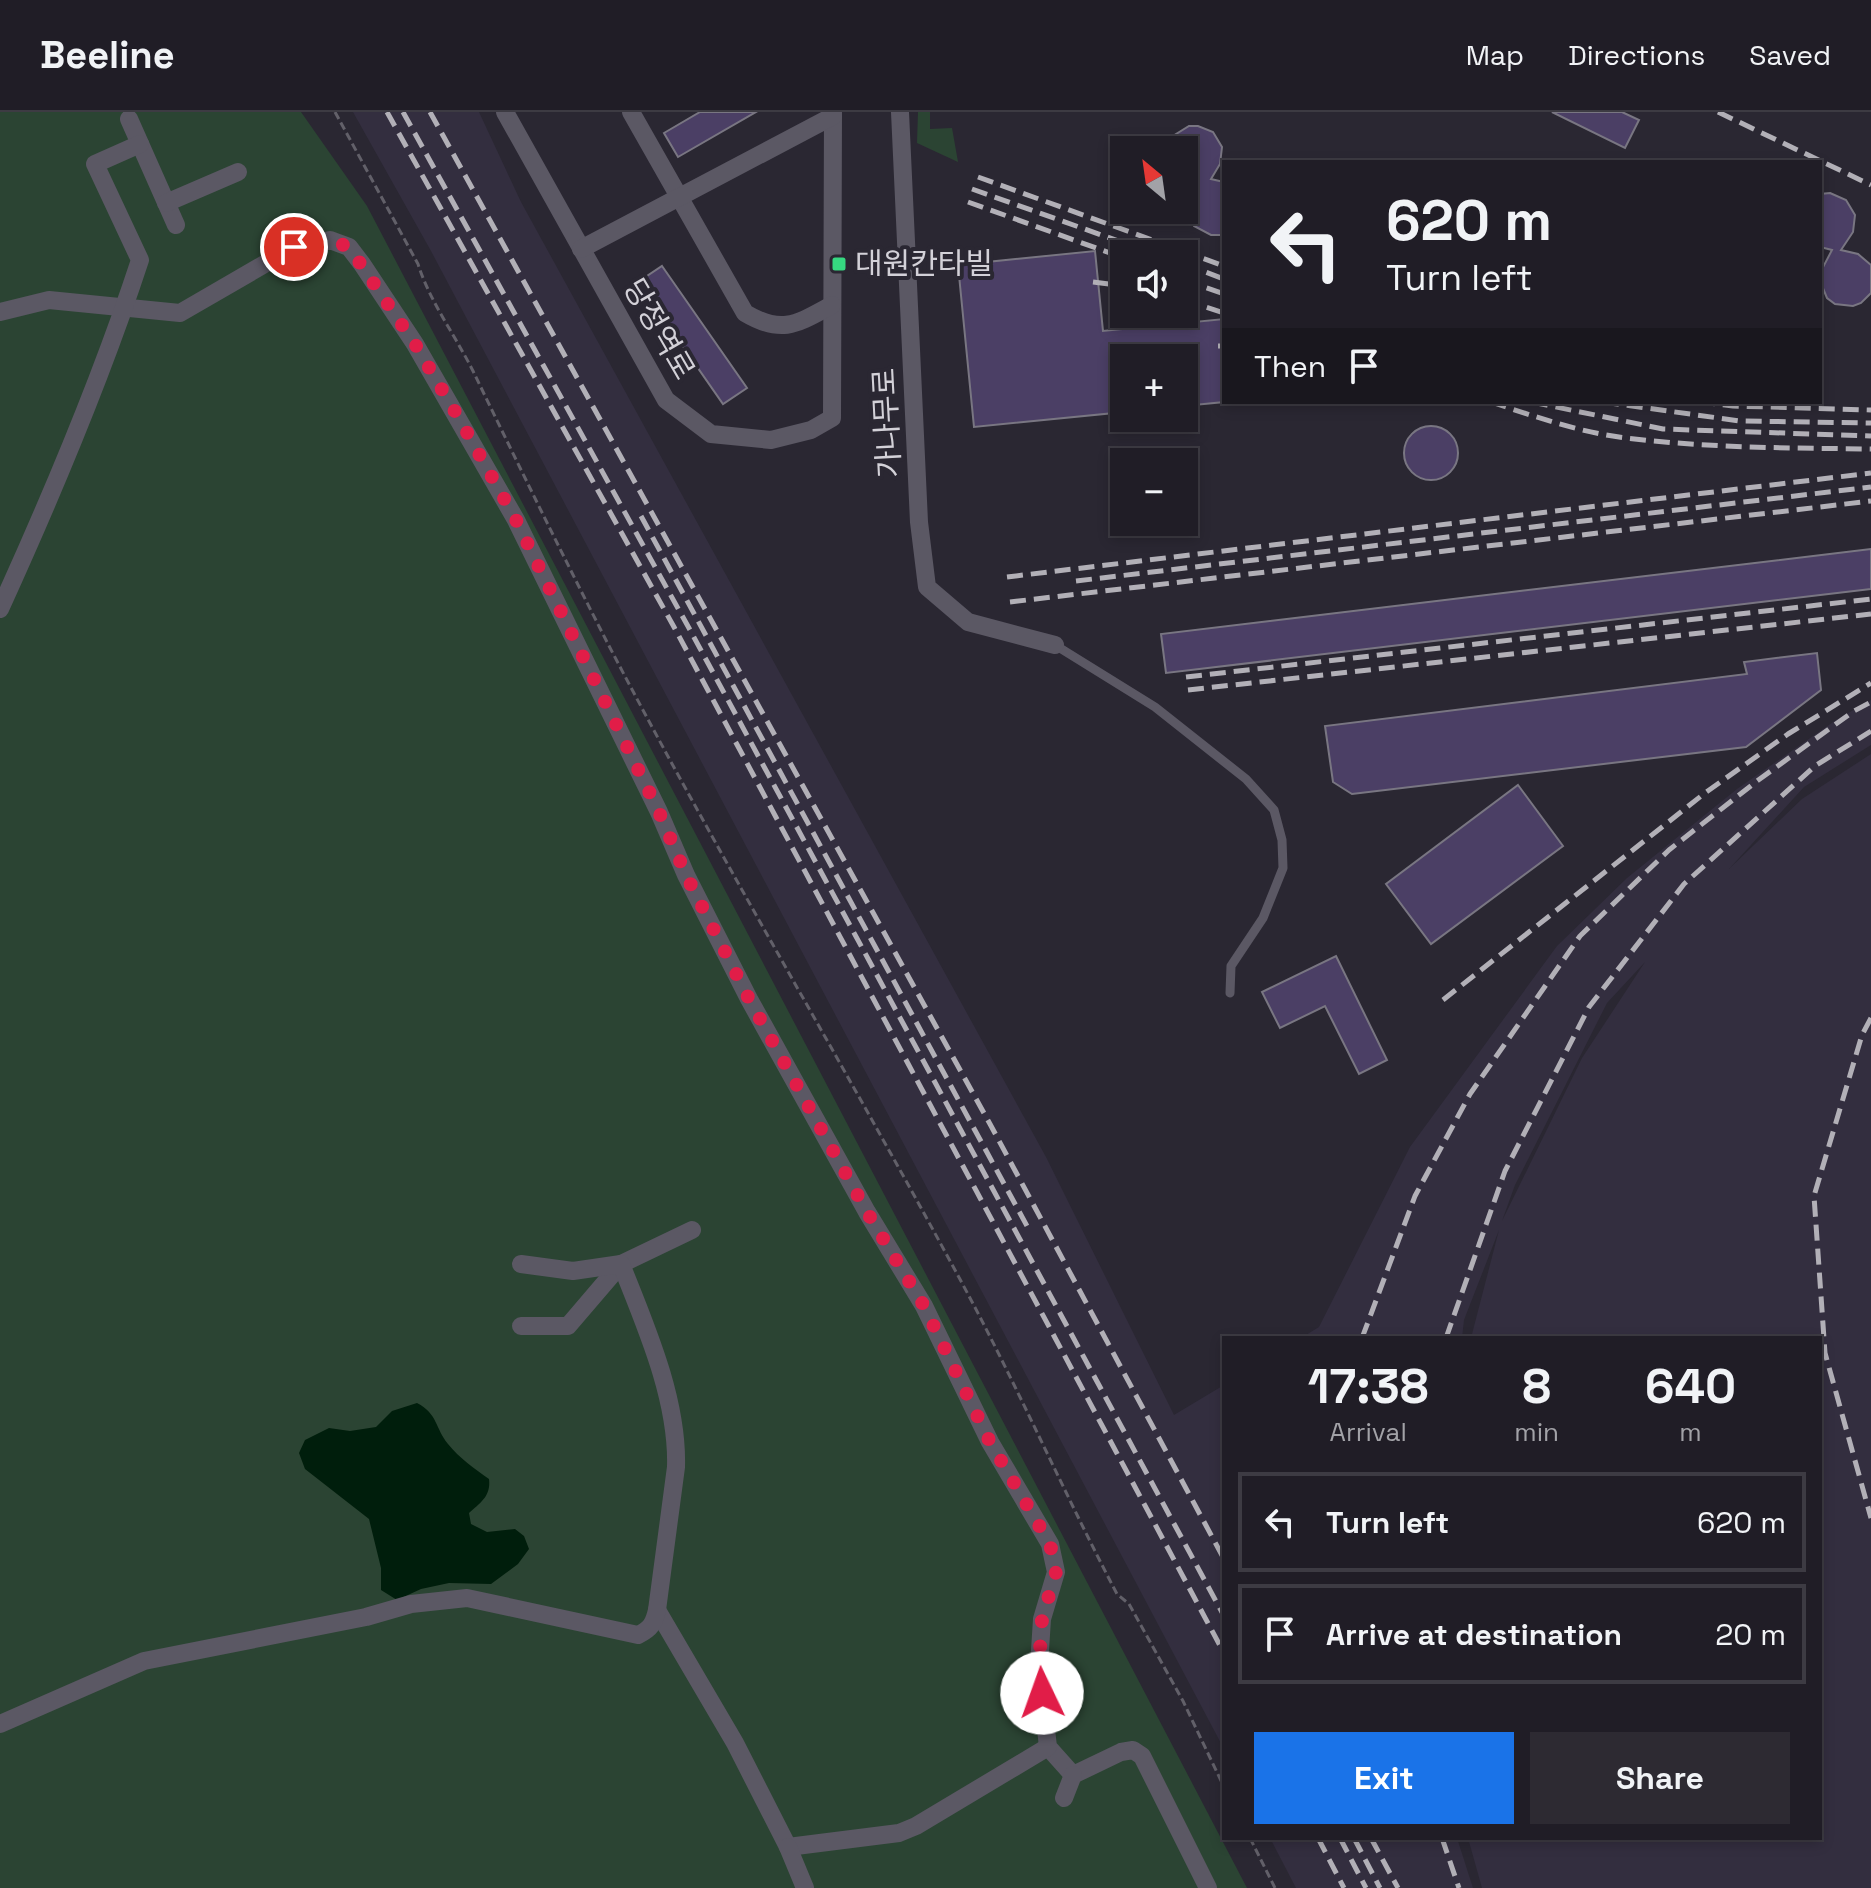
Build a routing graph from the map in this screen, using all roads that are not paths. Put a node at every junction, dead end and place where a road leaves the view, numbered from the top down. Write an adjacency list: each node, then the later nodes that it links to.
1 (505, 112): 11 (street, 당정역로)
2 (631, 112): 8 (street)
3 (900, 112): 16 (street, 가나무로)
4 (134, 114): 6 (street)
5 (833, 114): 8 (street); 12 (street, 당정역로)
6 (140, 144): 9 (street); 13 (street)
7 (238, 172): 9 (street)
8 (679, 197): 11 (street); 12 (street)
9 (166, 203): 10 (street)
10 (176, 225)
11 (581, 249): 12 (street, 당정역로)
12 (832, 305)
13 (124, 308): 14 (street); 15 (street); 24 (street)
14 (0, 312)
15 (0, 609)
16 (1055, 645): 17 (lane)
17 (1230, 993)
18 (692, 1230): 20 (street)
19 (521, 1264): 20 (street)
20 (621, 1264): 21 (street); 22 (street)
21 (521, 1326)
22 (657, 1610): 23 (street); 27 (street)
23 (0, 1724)
24 (1048, 1747): 25 (street); 27 (street)
25 (1073, 1775): 26 (street); 29 (street)
26 (1064, 1798)
27 (788, 1847): 28 (street)
28 (805, 1888)
29 (1208, 1888)

